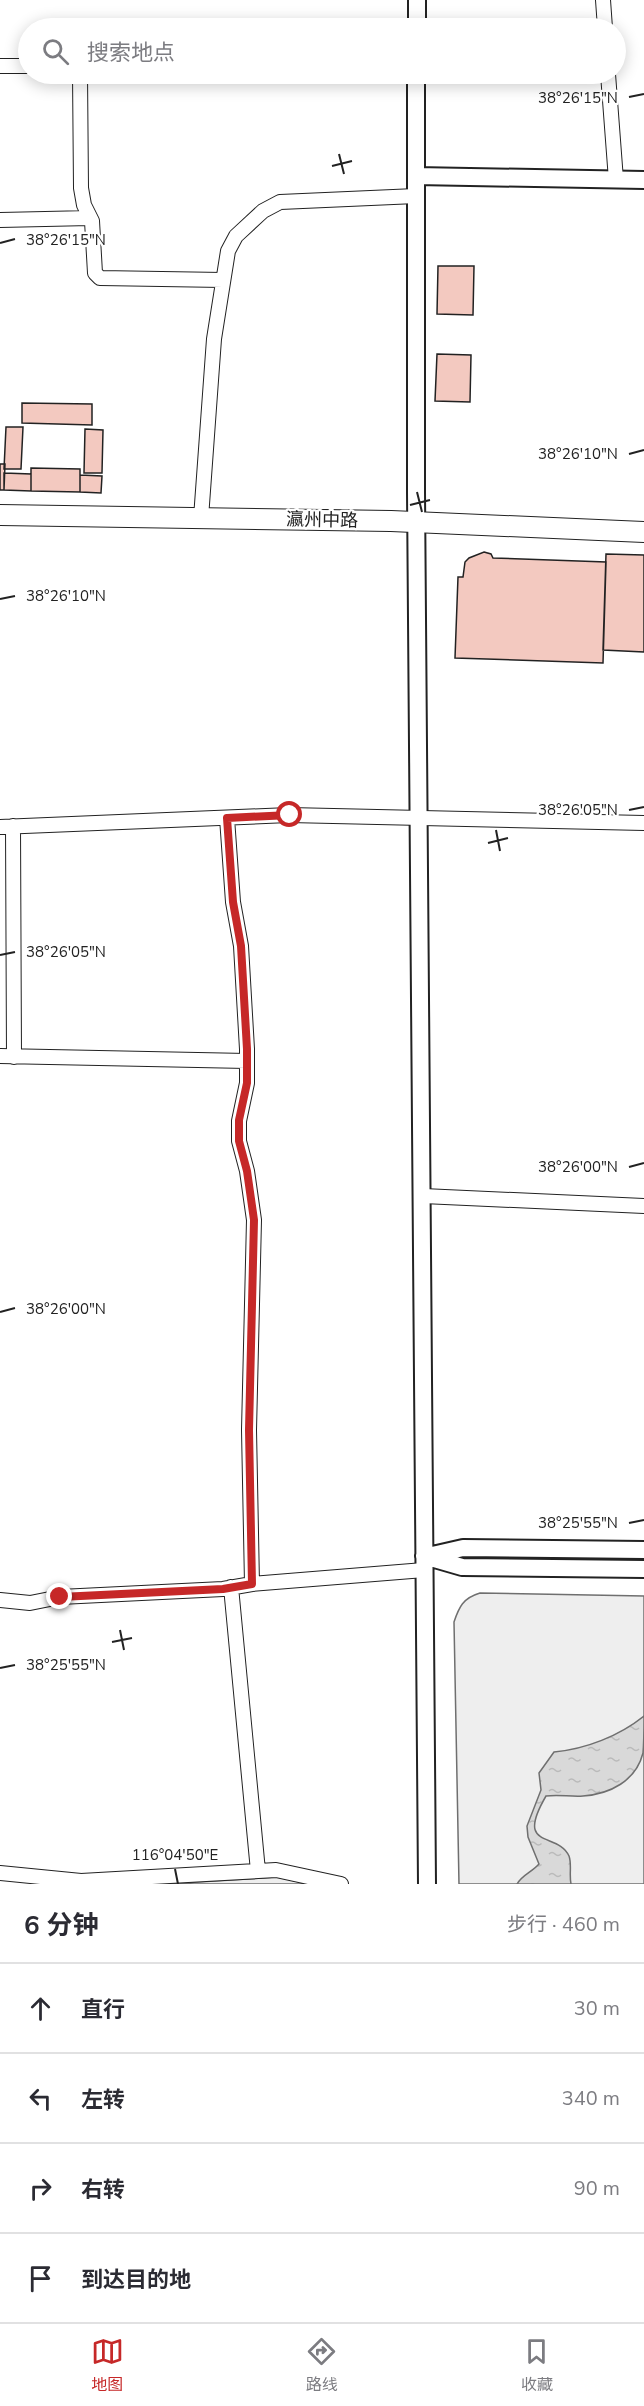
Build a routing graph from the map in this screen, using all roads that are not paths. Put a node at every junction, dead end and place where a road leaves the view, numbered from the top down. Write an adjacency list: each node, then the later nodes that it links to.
1 (417, 0): 3 (street)
2 (603, 0): 4 (street)
3 (417, 18)
4 (604, 18)
5 (0, 66): 6 (street)
6 (18, 66)
7 (80, 84): 14 (street)
8 (416, 84): 10 (street)
9 (609, 84): 11 (street)
10 (416, 176): 11 (street); 13 (street)
11 (616, 180): 12 (street)
12 (644, 180)
13 (416, 196): 16 (street); 19 (street)
14 (90, 218): 15 (street); 16 (street)
15 (0, 220)
16 (223, 279): 18 (street)
17 (0, 515): 18 (main road, 瀛州中路)
18 (201, 518): 19 (main road, 瀛州中路)
19 (416, 522): 20 (main road, 瀛州中路); 22 (street)
20 (644, 532)
21 (227, 818): 22 (street); 24 (street); 26 (street)
22 (419, 819): 23 (street); 27 (street)
23 (644, 823)
24 (7, 827): 25 (street)
25 (7, 1056): 26 (street)
26 (247, 1061): 32 (street)
27 (423, 1196): 28 (street); 30 (street)
28 (644, 1206)
29 (644, 1550): 30 (street)
30 (424, 1563): 31 (street); 32 (street); 38 (street)
31 (644, 1569)
32 (252, 1584): 33 (street)
33 (231, 1587): 34 (street); 35 (street)
34 (0, 1600)
35 (258, 1871): 36 (street); 37 (street)
36 (0, 1873)
37 (341, 1884)
38 (427, 1884)

